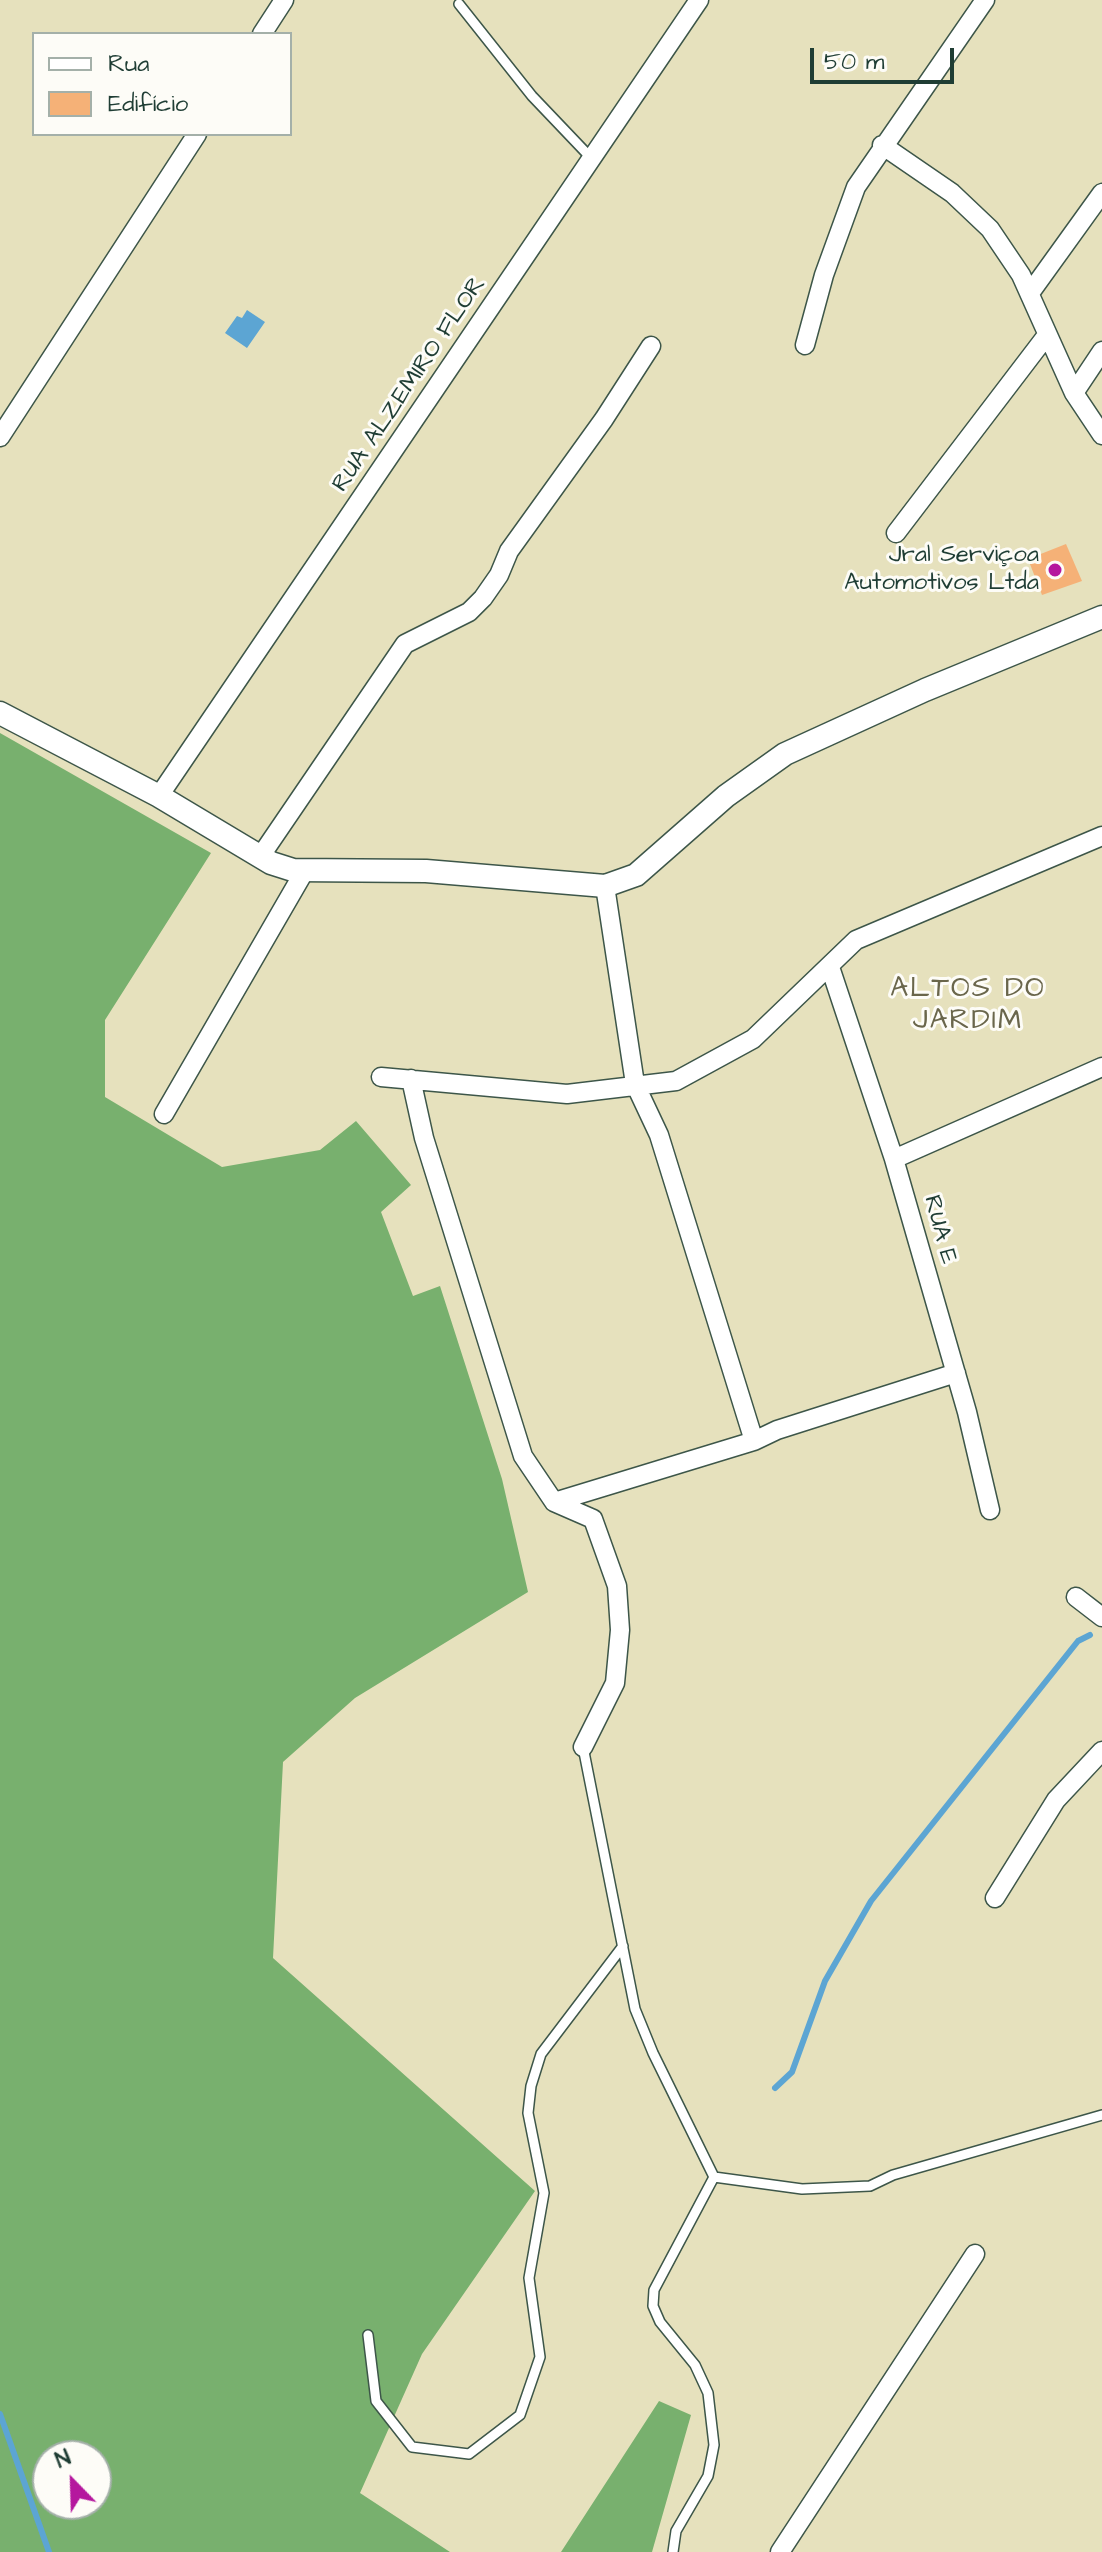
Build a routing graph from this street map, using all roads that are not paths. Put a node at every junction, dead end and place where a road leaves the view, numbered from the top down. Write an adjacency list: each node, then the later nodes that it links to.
1 (284, 0): 5 (street)
2 (699, 0): 8 (street, RUA ALZEMIRO FLOR)
3 (985, 0): 7 (street)
4 (459, 4): 8 (lane)
5 (263, 32)
6 (196, 136): 17 (street)
7 (882, 145): 10 (street); 12 (street)
8 (593, 160): 21 (street, RUA ALZEMIRO FLOR)
9 (1102, 193): 10 (street)
10 (1030, 293): 11 (street)
11 (1047, 335): 15 (street); 18 (street)
12 (805, 345)
13 (651, 346): 23 (street)
14 (1102, 351): 15 (street)
15 (1074, 393): 16 (street)
16 (1102, 435)
17 (0, 437)
18 (896, 533)
19 (1102, 617): 25 (street)
20 (0, 713): 21 (street)
21 (159, 796): 23 (street)
22 (1102, 836): 26 (street)
23 (260, 857): 24 (street)
24 (304, 872): 25 (street); 31 (street)
25 (605, 886): 30 (street)
26 (830, 967): 30 (street); 32 (street, RUA E)
27 (1102, 1067): 32 (street)
28 (381, 1077): 29 (street)
29 (411, 1079): 30 (street); 35 (street)
30 (635, 1084): 34 (street)
31 (164, 1114)
32 (894, 1159): 33 (street, RUA E)
33 (956, 1373): 34 (street); 36 (street, RUA E)
34 (754, 1441): 35 (street)
35 (554, 1502): 39 (street)
36 (990, 1510)
37 (1076, 1597): 38 (street)
38 (1102, 1617)
39 (583, 1747): 42 (lane)
40 (1102, 1751): 41 (street)
41 (995, 1898)
42 (623, 1946): 44 (lane); 46 (lane)
43 (1102, 2115): 44 (lane)
44 (714, 2177): 47 (lane)
45 (975, 2254): 48 (street)
46 (368, 2335)
47 (673, 2552)
48 (780, 2552)

